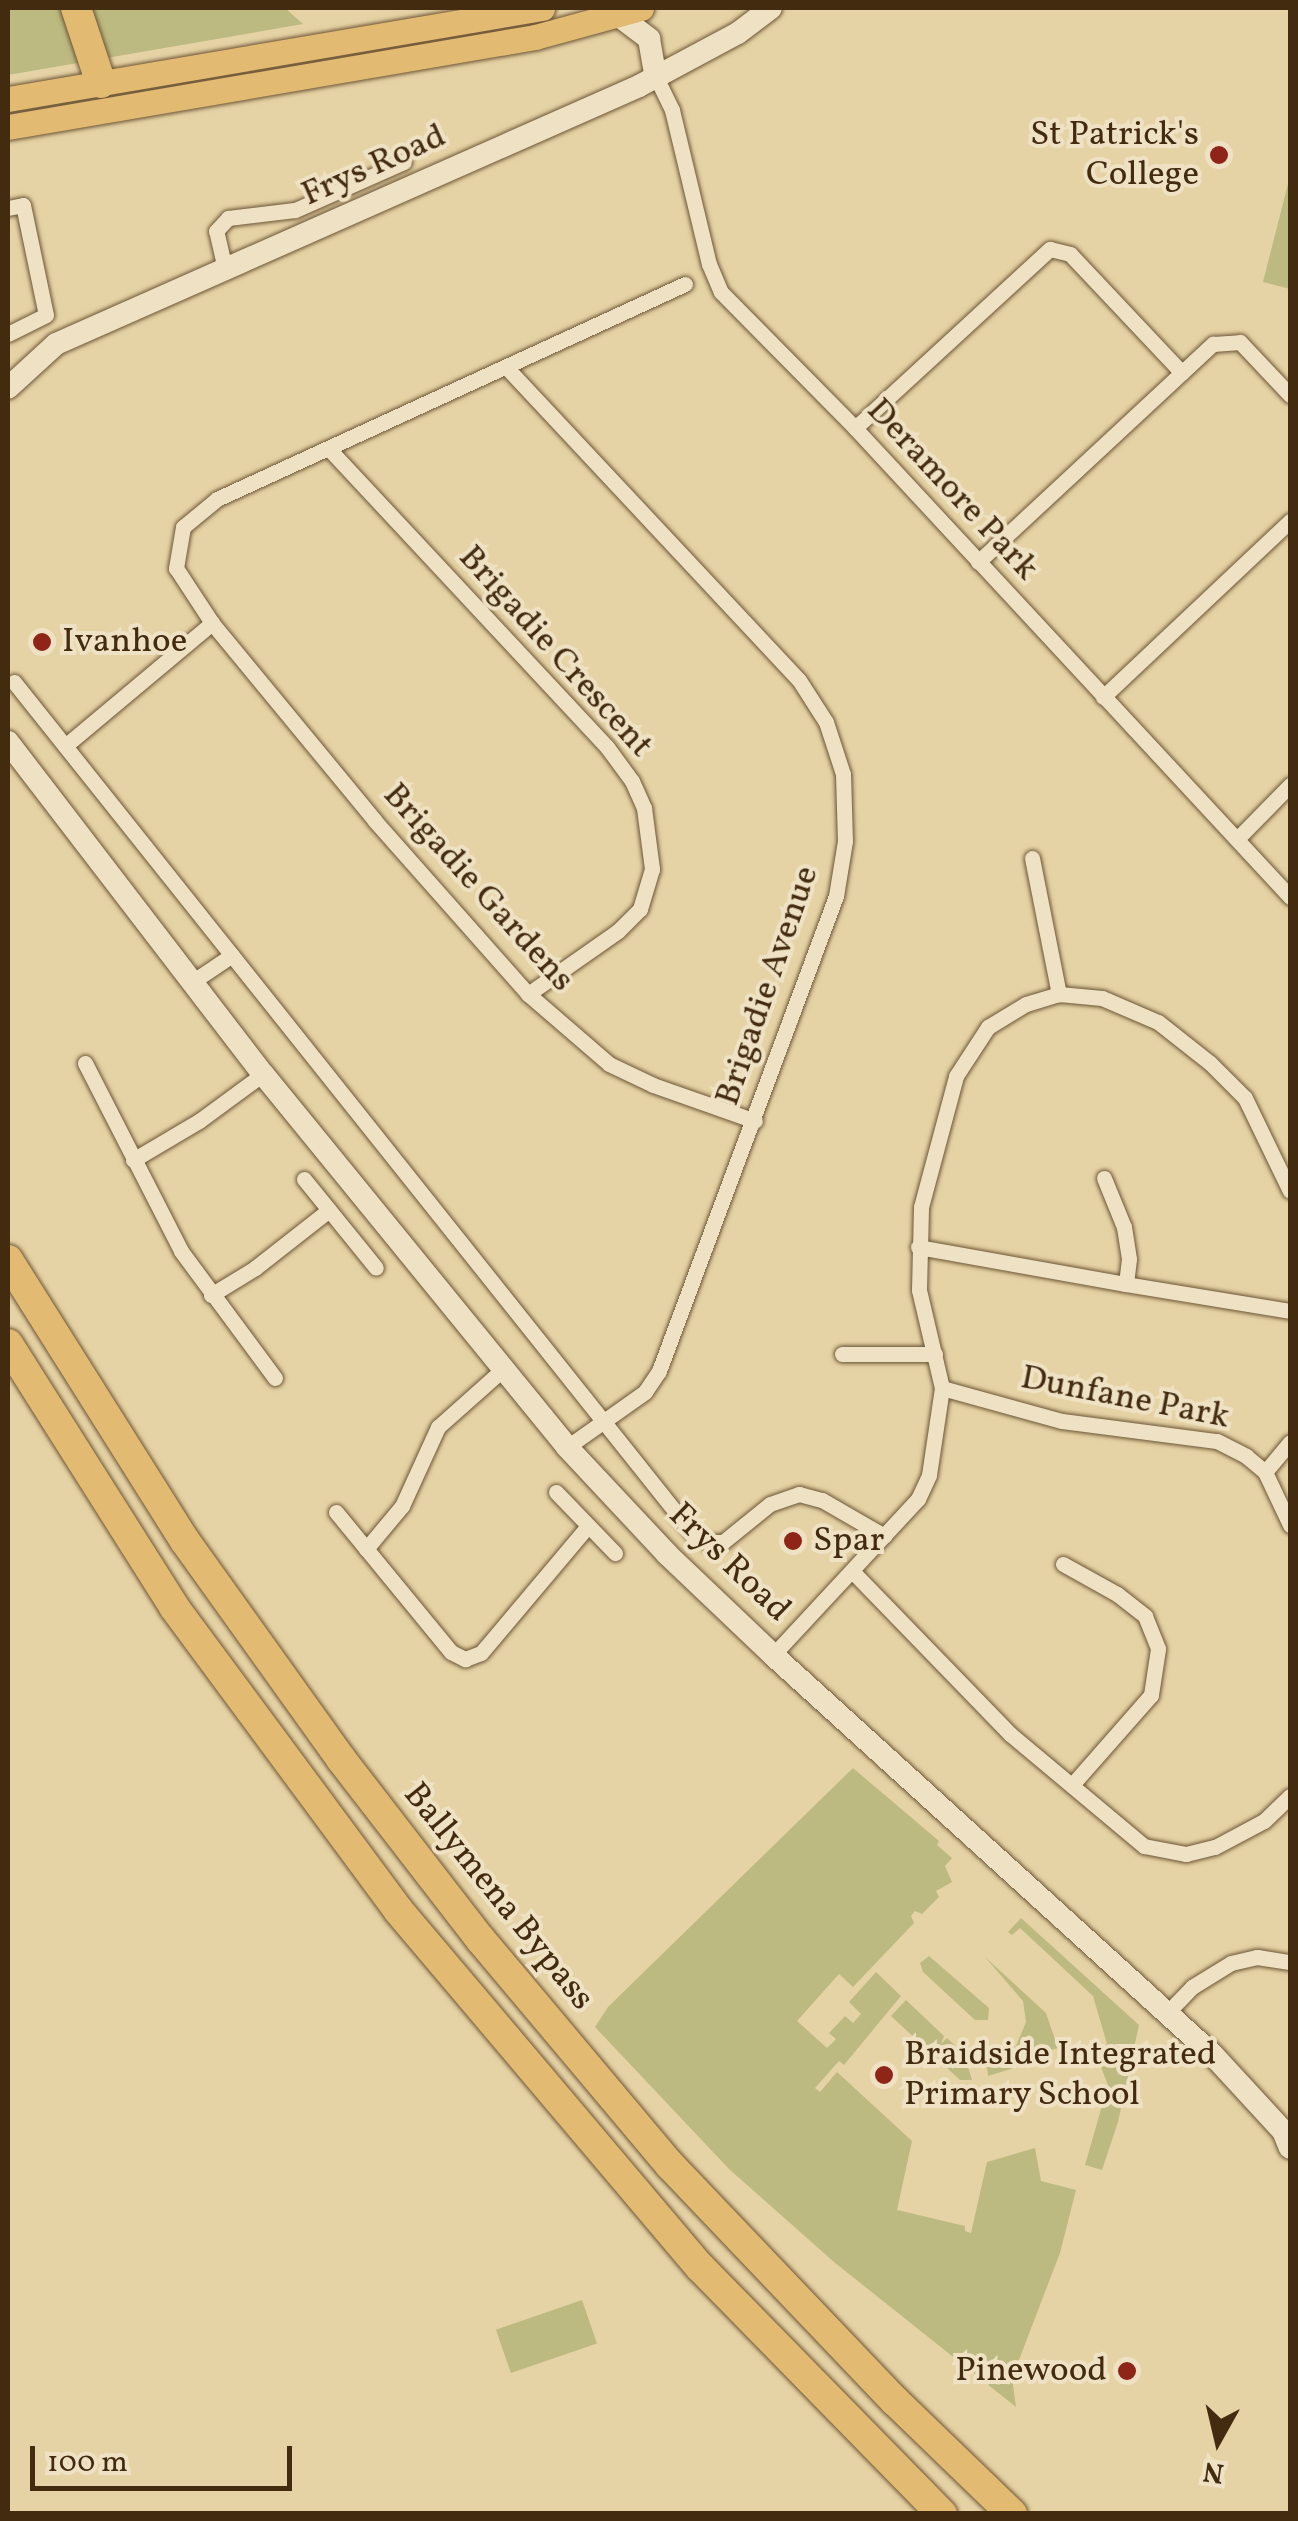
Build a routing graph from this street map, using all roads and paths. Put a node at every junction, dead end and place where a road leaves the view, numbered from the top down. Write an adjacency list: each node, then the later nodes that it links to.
1 (76, 8): 6 (highway)
2 (542, 8): 6 (main road)
3 (771, 8): 5 (street, Frys Road)
4 (634, 10): 5 (street); 8 (main road)
5 (656, 77): 12 (street, Frys Road); 19 (street, Deramore Park)
6 (101, 83): 7 (main road); 8 (main road)
7 (8, 99)
8 (79, 116): 9 (main road)
9 (8, 127)
10 (404, 162): 12 (street)
11 (8, 208): 14 (street)
12 (225, 269): 17 (street, Frys Road)
13 (685, 284): 15 (street, Brigadie Gardens)
14 (8, 334)
15 (507, 368): 20 (street, Brigadie Gardens); 38 (street, Brigadie Avenue)
16 (1182, 373): 18 (street); 19 (street); 22 (street)
17 (8, 388)
18 (1290, 395)
19 (855, 428): 22 (street, Deramore Park)
20 (330, 450): 23 (street, Brigadie Gardens); 34 (street, Brigadie Crescent)
21 (1290, 521): 25 (street)
22 (978, 562): 25 (street, Deramore Park)
23 (212, 623): 27 (street); 34 (street, Brigadie Gardens)
24 (14, 682): 27 (street, Frys Road)
25 (1103, 698): 29 (street, Deramore Park)
26 (8, 742): 33 (street, Frys Road)
27 (65, 746): 32 (street, Frys Road)
28 (1290, 785): 29 (street)
29 (1236, 838): 31 (street, Deramore Park)
30 (1032, 858): 35 (street)
31 (1290, 896)
32 (232, 955): 33 (street); 56 (street, Frys Road)
33 (192, 982): 37 (street, Frys Road)
34 (528, 994): 38 (street, Brigadie Gardens)
35 (1059, 994): 42 (street); 44 (street)
36 (85, 1063): 39 (street)
37 (263, 1074): 39 (street); 53 (street, Frys Road)
38 (754, 1121): 56 (street, Brigadie Avenue)
39 (133, 1160): 48 (street)
40 (1104, 1178): 47 (street)
41 (304, 1179): 43 (street)
42 (1290, 1191)
43 (329, 1210): 46 (street); 48 (street)
44 (918, 1247): 47 (street); 52 (street)
45 (8, 1260): 76 (highway, Ballymena Bypass)
46 (376, 1268)
47 (1126, 1284): 49 (street)
48 (212, 1295): 54 (street)
49 (1290, 1311)
50 (8, 1344): 75 (highway)
51 (842, 1354): 52 (street)
52 (935, 1354): 55 (street)
53 (502, 1370): 58 (street, Frys Road); 65 (street)
54 (275, 1378)
55 (942, 1388): 59 (street, Dunfane Park); 64 (street)
56 (603, 1423): 58 (street, Brigadie Avenue); 64 (street, Frys Road)
57 (1290, 1442): 59 (street)
58 (566, 1448): 69 (street, Frys Road)
59 (1264, 1472): 62 (street, Dunfane Park)
60 (556, 1492): 63 (street)
61 (336, 1512): 65 (street)
62 (1290, 1525)
63 (588, 1526): 65 (street); 66 (street)
64 (884, 1536): 68 (street)
65 (366, 1549)
66 (615, 1553)
67 (1063, 1564): 70 (street)
68 (853, 1572): 69 (street); 70 (street)
69 (773, 1655): 73 (street, Frys Road)
70 (1072, 1785): 71 (street)
71 (1290, 1796)
72 (1290, 1962): 73 (street)
73 (1167, 2013): 74 (street, Frys Road)
74 (1288, 2138)
75 (942, 2514)
76 (1012, 2514)

